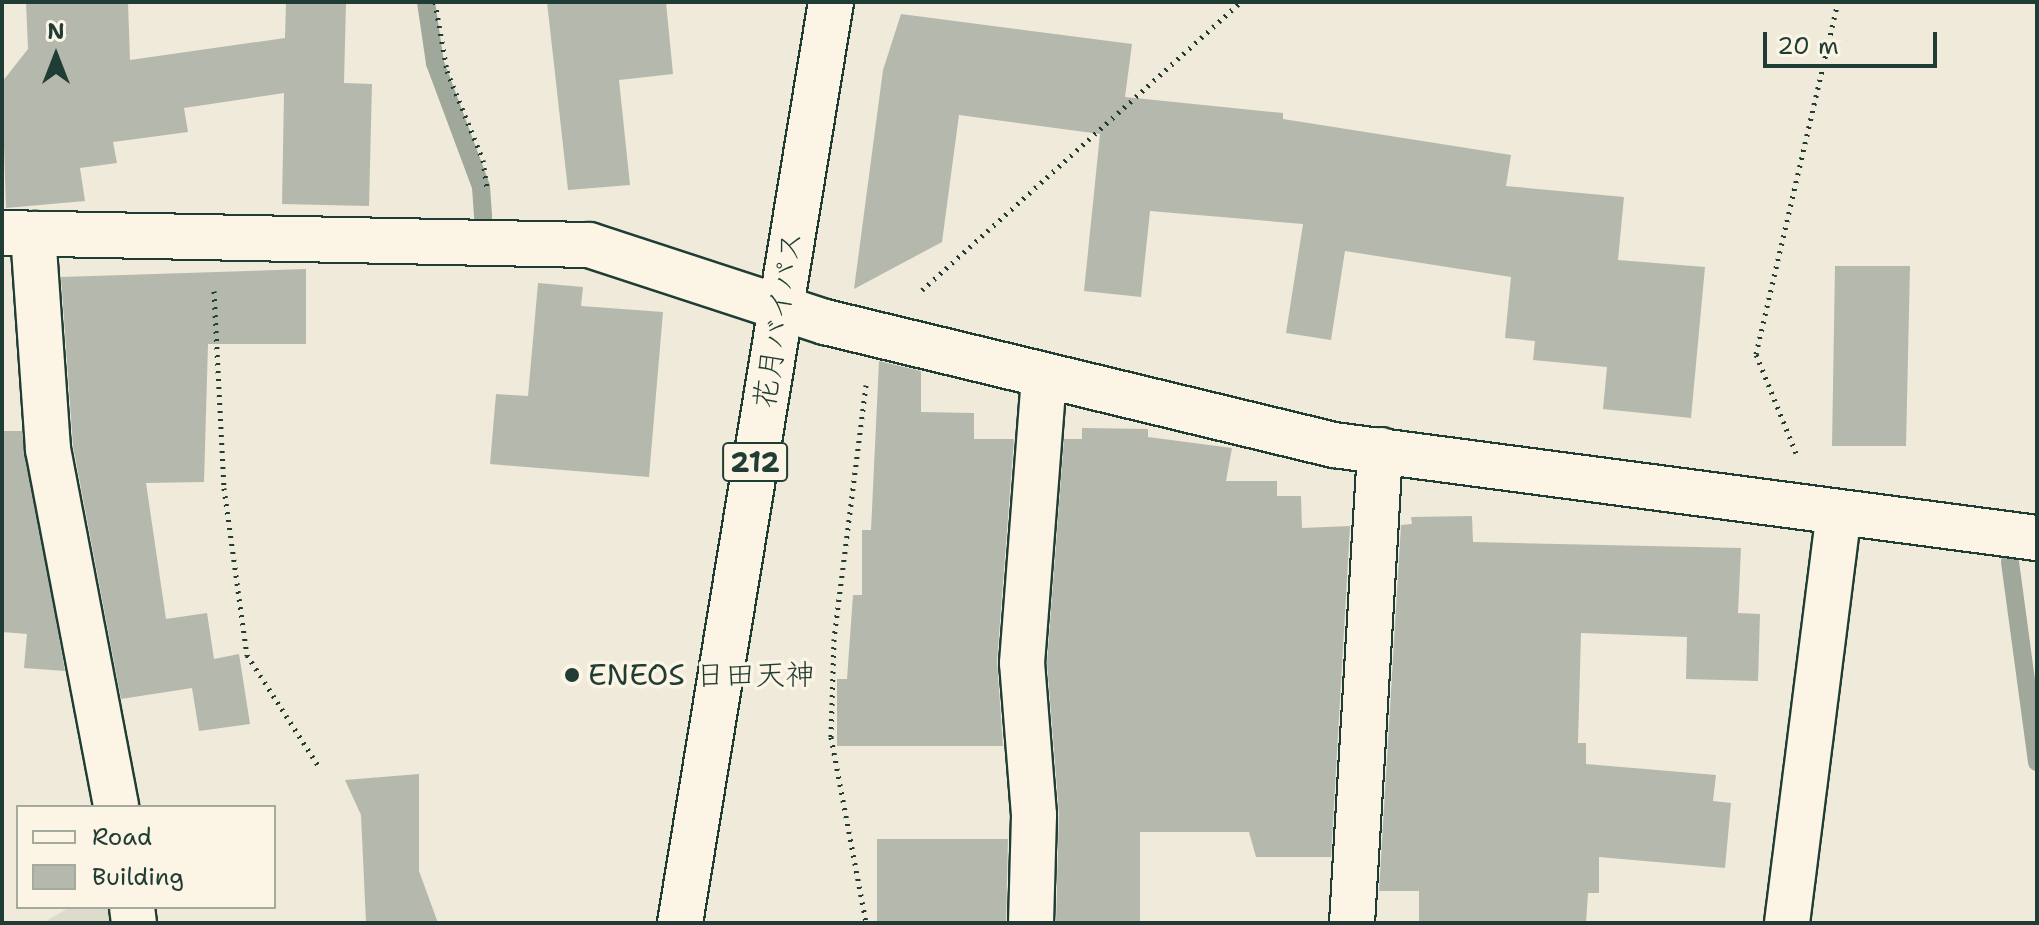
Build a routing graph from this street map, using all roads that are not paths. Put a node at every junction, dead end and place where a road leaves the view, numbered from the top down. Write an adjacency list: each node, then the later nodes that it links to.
1 (831, 2): 3 (main road, 花月バイパス / 212)
2 (17, 234): 3 (main road); 8 (main road)
3 (780, 310): 4 (main road); 9 (main road, 花月バイパス / 212)
4 (1044, 377): 5 (main road); 10 (main road)
5 (1380, 450): 6 (main road); 11 (main road)
6 (1826, 512): 7 (main road); 12 (main road)
7 (2037, 538)
8 (116, 805)
9 (680, 923)
10 (1031, 923)
11 (1352, 923)
12 (1787, 923)

